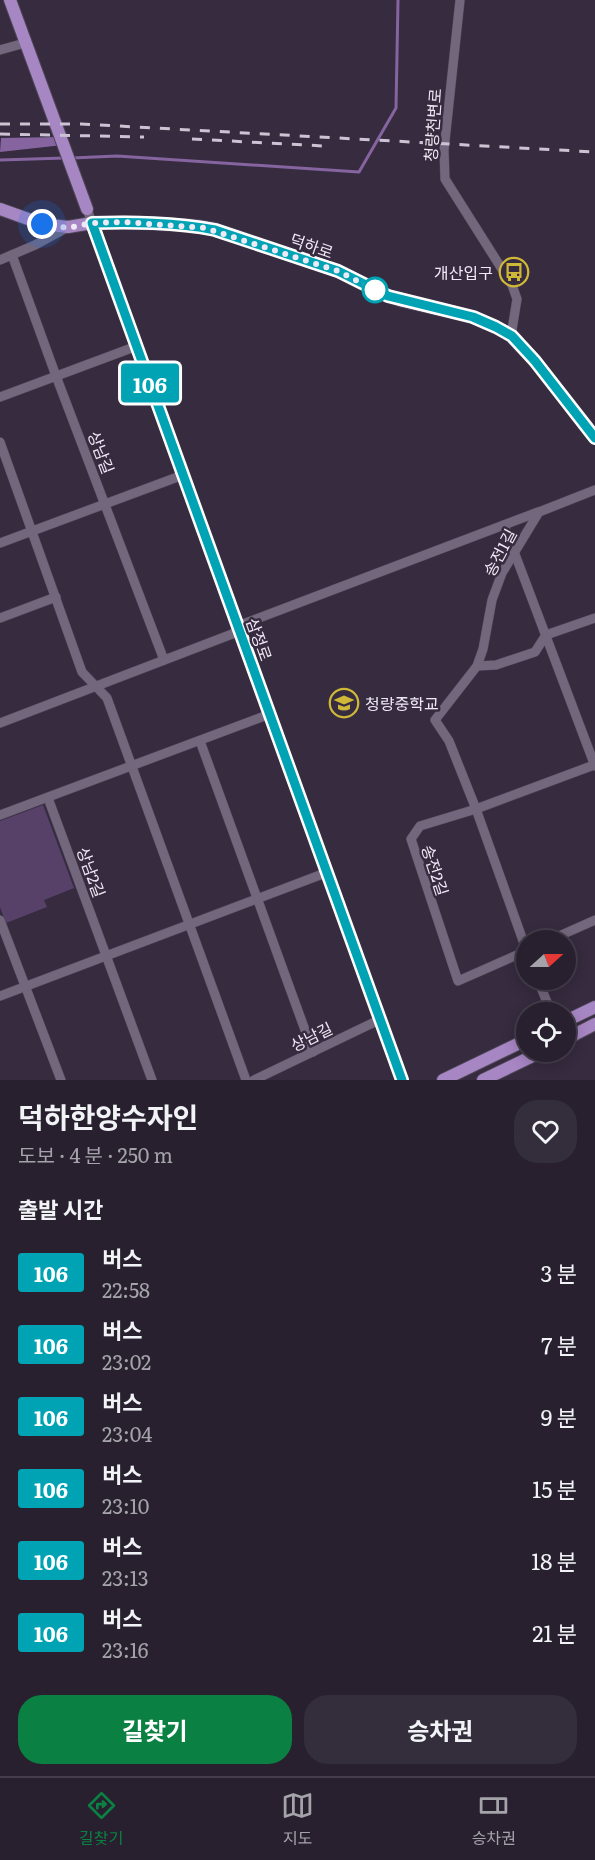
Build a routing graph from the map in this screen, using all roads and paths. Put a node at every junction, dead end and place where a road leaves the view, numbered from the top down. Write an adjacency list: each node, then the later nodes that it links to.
1 (10, 0): 3 (main road)
2 (460, 0): 11 (street, 청량천변로)
3 (25, 43): 4 (street); 6 (main road)
4 (0, 50)
5 (0, 209): 8 (main road, 덕하로)
6 (87, 209): 7 (street, 삼정로)
7 (92, 223): 8 (main road, 덕하로); 11 (main road, 덕하로); 12 (street, 삼정로)
8 (68, 228): 9 (street)
9 (12, 255): 10 (street); 13 (street, 상남길)
10 (0, 260)
11 (512, 331): 15 (main road, 덕하로)
12 (137, 346): 13 (street); 17 (street, 삼정로)
13 (56, 376): 14 (street); 19 (street, 상남길)
14 (0, 397)
15 (595, 438)
16 (0, 442): 22 (street)
17 (183, 475): 19 (street); 28 (street, 삼정로)
18 (595, 490): 20 (street)
19 (105, 504): 22 (street); 30 (street, 상남길)
20 (539, 512): 21 (street); 24 (street, 송전1길)
21 (504, 525): 24 (street); 28 (street)
22 (33, 530): 23 (street); 25 (street)
23 (0, 543)
24 (514, 552): 29 (street); 31 (street, 송전1길)
25 (56, 597): 26 (street); 32 (street)
26 (0, 618)
27 (595, 618): 29 (street)
28 (239, 629): 30 (street); 33 (street, 삼정로)
29 (546, 635): 31 (street); 36 (street)
30 (164, 660): 32 (street)
31 (477, 666): 39 (street, 송전1길)
32 (95, 687): 34 (street); 37 (street)
33 (270, 714): 35 (street); 41 (street, 삼정로)
34 (0, 723)
35 (201, 741): 37 (street); 42 (street)
36 (595, 765): 39 (street, 송전2길)
37 (132, 767): 38 (street); 45 (street)
38 (48, 798): 40 (street); 49 (street, 상남2길)
39 (476, 809): 46 (street); 48 (street, 송전2길)
40 (0, 815)
41 (328, 872): 42 (street); 54 (street, 삼정로)
42 (258, 899): 45 (street); 58 (street)
43 (0, 920): 50 (street)
44 (595, 920): 47 (street)
45 (189, 925): 49 (street); 63 (street)
46 (519, 930)
47 (572, 930)
48 (516, 955)
49 (107, 957): 50 (street); 62 (street, 상남2길)
50 (26, 986): 51 (street); 61 (street)
51 (0, 996)
52 (595, 1006): 53 (main road)
53 (576, 1016)
54 (381, 1019): 58 (street, 상남길); 65 (street, 삼정로)
55 (595, 1024): 56 (main road)
56 (576, 1034)
57 (516, 1045): 66 (main road)
58 (313, 1052): 64 (street, 상남길)
59 (521, 1062): 60 (main road)
60 (488, 1079)
61 (61, 1080)
62 (152, 1080)
63 (246, 1080)
64 (254, 1080)
65 (402, 1080)
66 (443, 1080)

